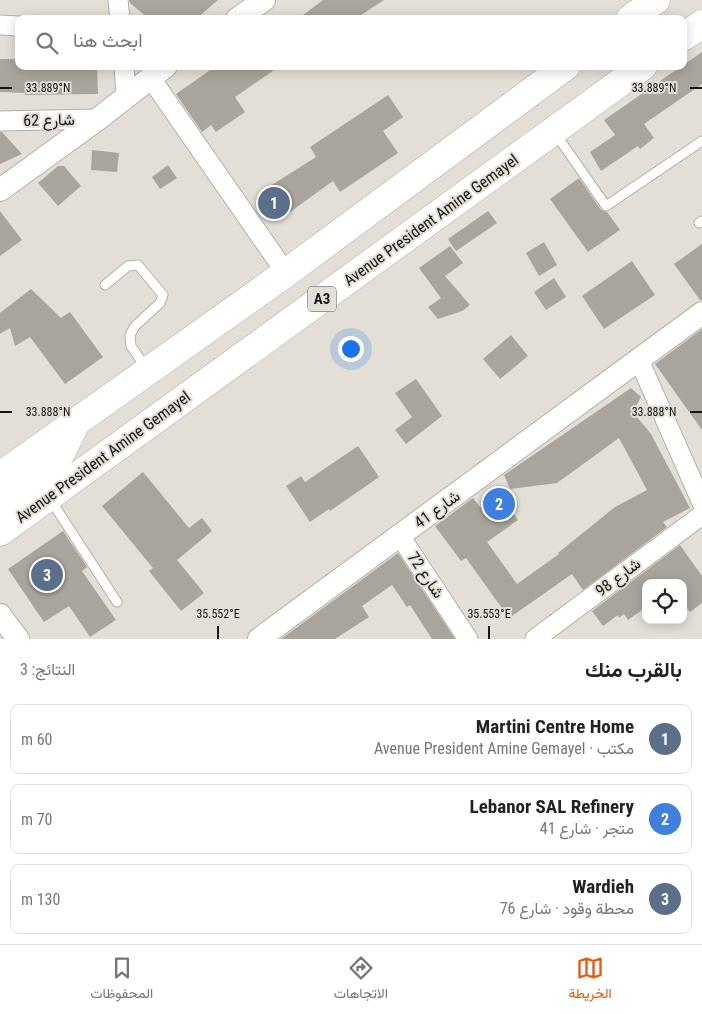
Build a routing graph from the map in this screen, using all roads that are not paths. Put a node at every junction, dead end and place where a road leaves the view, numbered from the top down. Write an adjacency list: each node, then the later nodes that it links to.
1 (118, 0): 4 (street)
2 (264, 0): 5 (street)
3 (656, 0): 6 (highway)
4 (120, 15)
5 (243, 15)
6 (635, 15)
7 (702, 24): 10 (highway)
8 (0, 25): 9 (street)
9 (15, 26)
10 (687, 35)
11 (124, 70): 15 (street)
12 (561, 70): 21 (highway, A3)
13 (638, 70): 18 (highway, Avenue President Amine Gemayel / A3)
14 (158, 72): 15 (street); 21 (street)
15 (126, 96): 16 (street)
16 (98, 119): 17 (street, شارع 62); 20 (street)
17 (0, 121)
18 (554, 131): 19 (lane); 28 (highway, Avenue President Amine Gemayel / A3)
19 (702, 141)
20 (0, 190)
21 (286, 273): 25 (highway, A3)
22 (105, 286): 25 (lane)
23 (702, 313): 24 (street, شارع 41)
24 (639, 360): 29 (street); 33 (street, شارع 41)
25 (148, 370): 26 (highway, A3)
26 (76, 423): 27 (highway, A3); 30 (highway)
27 (0, 476)
28 (49, 497): 32 (highway, Avenue President Amine Gemayel / A3); 34 (lane)
29 (702, 503)
30 (0, 504)
31 (702, 515): 39 (street, شارع 98)
32 (0, 532)
33 (400, 536): 37 (street, شارع 41); 38 (street, شارع 72)
34 (117, 602)
35 (0, 615): 36 (street)
36 (18, 639)
37 (259, 639)
38 (468, 639)
39 (534, 639)

